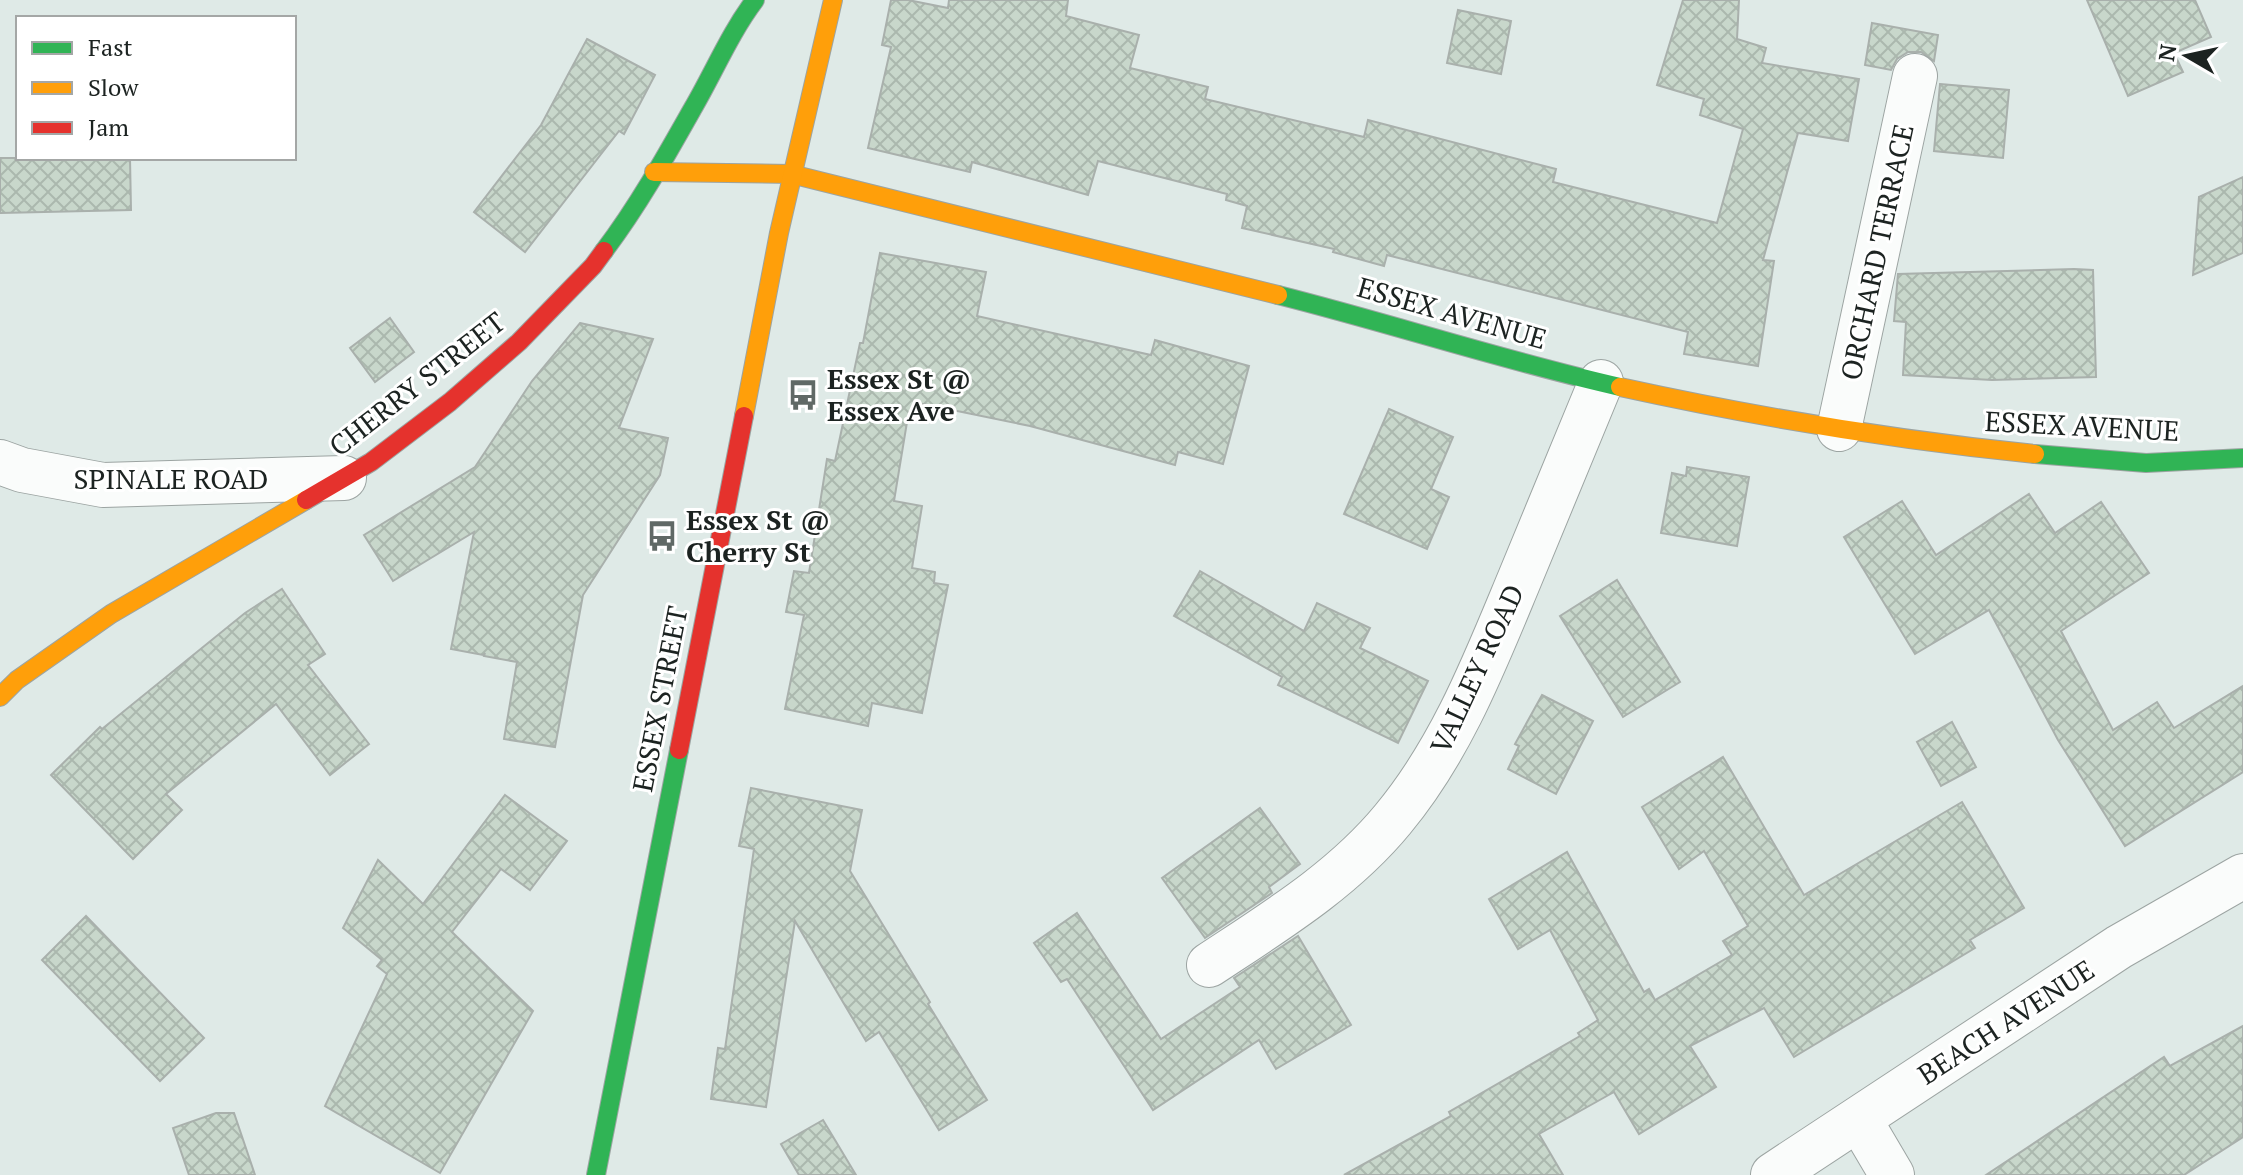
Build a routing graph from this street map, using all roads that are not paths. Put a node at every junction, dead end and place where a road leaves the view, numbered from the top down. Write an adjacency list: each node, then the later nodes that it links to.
1 (755, 0): 4 (street, CHERRY STREET)
2 (833, 0): 5 (street, ESSEX STREET)
3 (1915, 76): 7 (street, ORCHARD TERRACE)
4 (654, 172): 5 (street, ESSEX AVENUE); 10 (street, CHERRY STREET)
5 (791, 174): 6 (street, ESSEX AVENUE); 15 (street, ESSEX STREET)
6 (1601, 382): 7 (street, ESSEX AVENUE); 13 (street, VALLEY ROAD)
7 (1839, 429): 8 (street, ESSEX AVENUE)
8 (2243, 458)
9 (0, 462): 10 (street, SPINALE ROAD)
10 (344, 478): 11 (street, CHERRY STREET)
11 (0, 697)
12 (2243, 876): 14 (street, BEACH AVENUE)
13 (1209, 965)
14 (1859, 1119): 16 (street, BEACH AVENUE); 17 (street)
15 (596, 1175)
16 (1773, 1175)
17 (1892, 1175)

